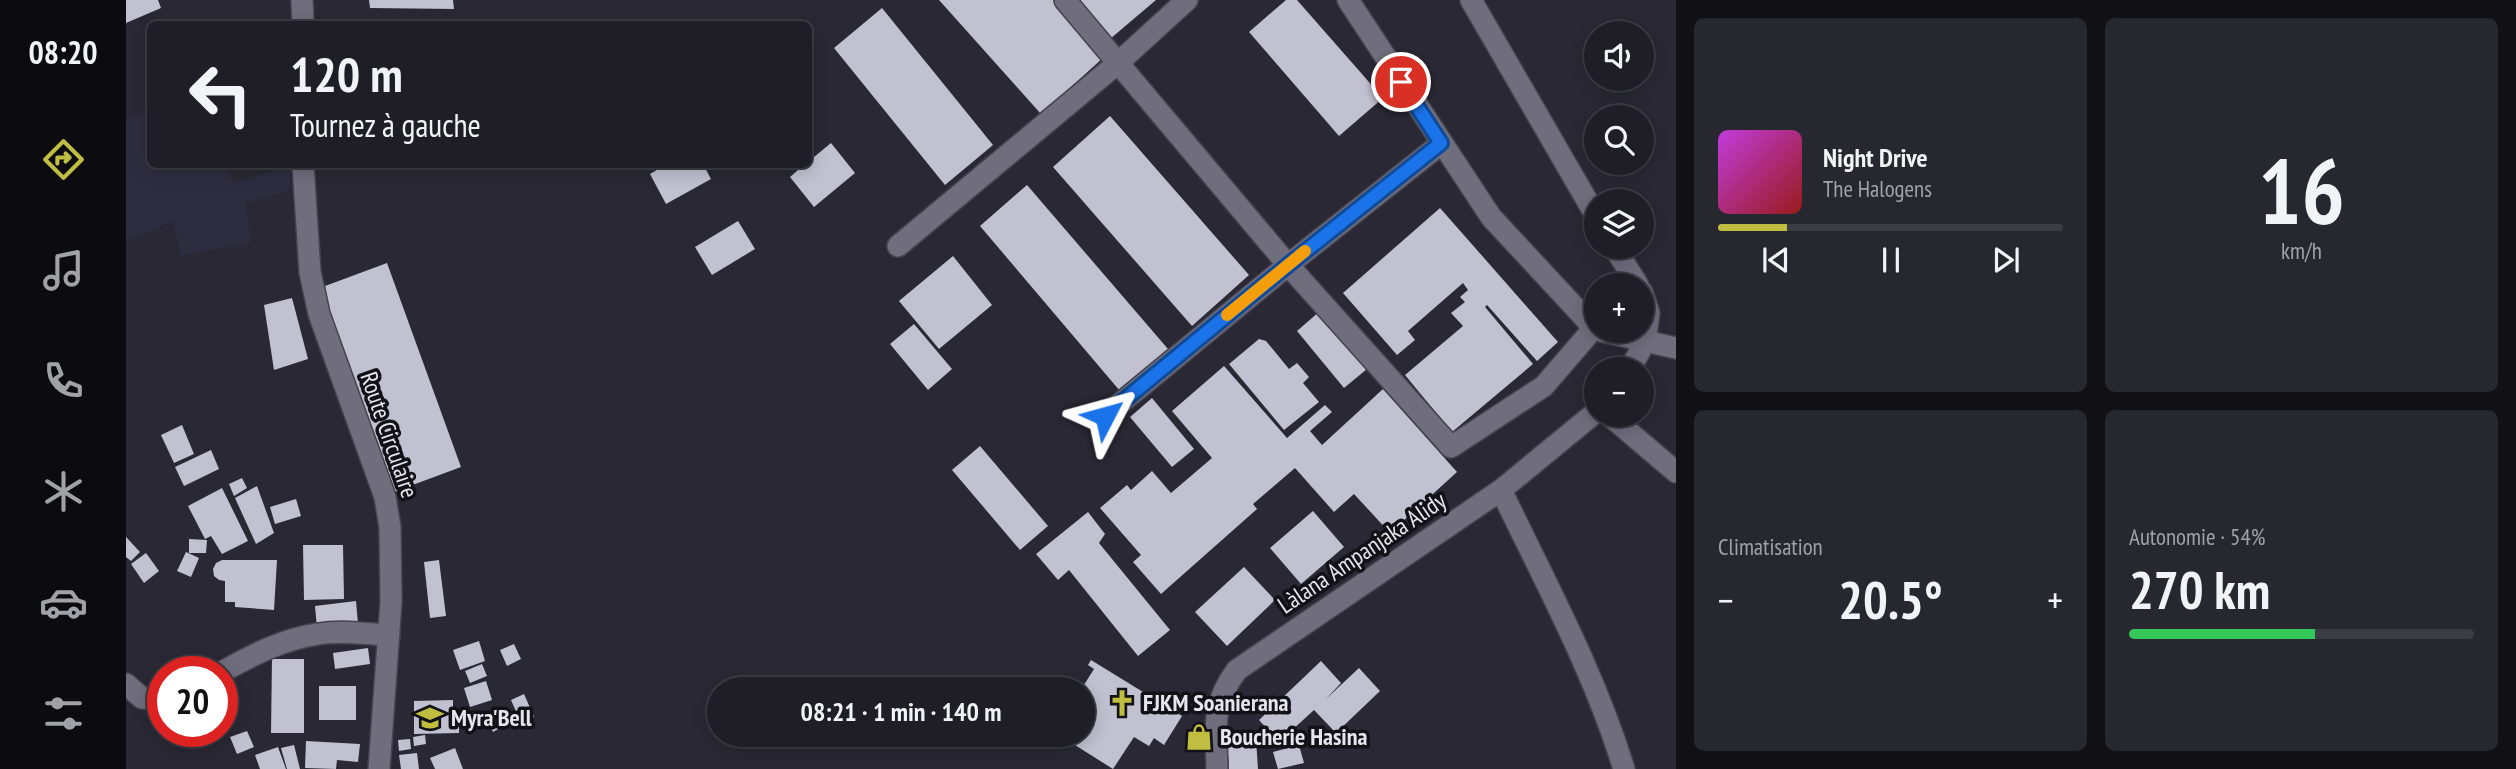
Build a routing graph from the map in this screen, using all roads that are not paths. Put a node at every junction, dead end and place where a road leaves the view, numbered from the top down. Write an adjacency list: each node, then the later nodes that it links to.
1 (302, 0): 6 (street)
2 (1065, 0): 7 (street)
3 (1188, 0): 7 (street)
4 (1348, 0): 8 (street)
5 (1471, 0): 10 (street)
6 (303, 21)
7 (1118, 63): 11 (street); 12 (street)
8 (1441, 143): 12 (street); 13 (street)
9 (303, 168): 22 (street, Route Circulaire)
10 (1584, 195)
11 (898, 246)
12 (1288, 265): 14 (street); 17 (street)
13 (1584, 316)
14 (1585, 343)
15 (1651, 343): 16 (street)
16 (1676, 348)
17 (1105, 416)
18 (1584, 422): 21 (street, Làlana Ampanjaka Alidy)
19 (1623, 427): 20 (street)
20 (1676, 471)
21 (1501, 490): 27 (street, Làlana Ampanjaka Alidy); 28 (street)
22 (389, 635): 23 (street); 26 (street, Route Circulaire)
23 (238, 663)
24 (126, 684): 25 (street)
25 (147, 698)
26 (379, 769)
27 (1217, 769)
28 (1624, 769)

